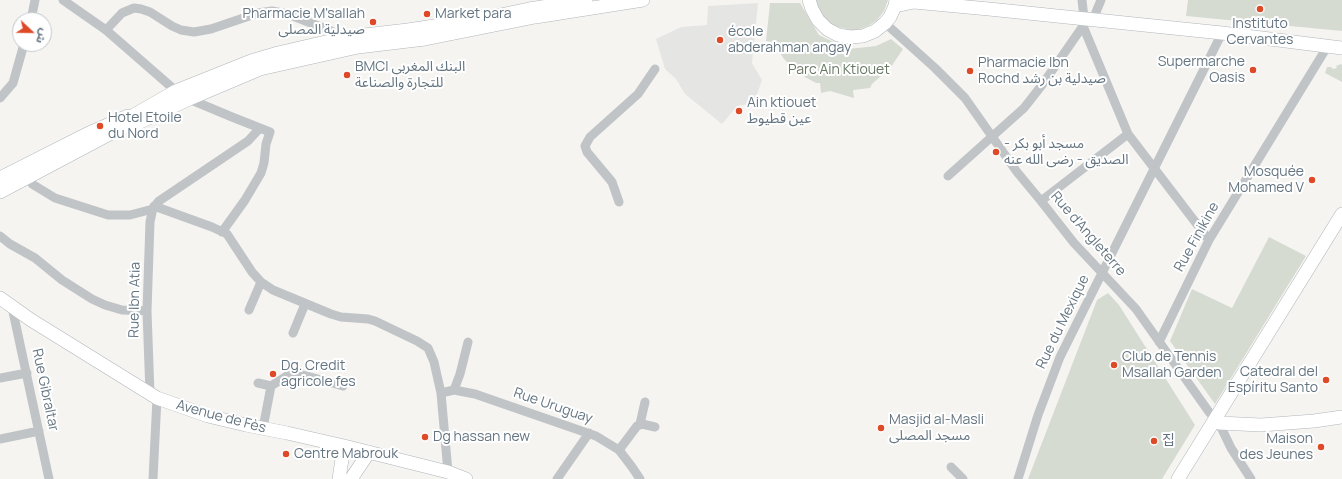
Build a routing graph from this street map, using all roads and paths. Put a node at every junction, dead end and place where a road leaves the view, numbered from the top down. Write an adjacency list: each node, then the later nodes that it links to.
1 (35, 0): 9 (street)
2 (63, 0): 11 (street)
3 (586, 0): 13 (main road)
4 (643, 0): 21 (main road)
5 (810, 0): 10 (main road)
6 (971, 0): 8 (main road)
7 (895, 3): 8 (main road); 10 (main road)
8 (1088, 11): 12 (main road); 14 (main road); 24 (street); 25 (street)
9 (33, 12)
10 (884, 23): 25 (street, Rue d'Angleterre)
11 (106, 30): 13 (street); 19 (street)
12 (1222, 33): 15 (main road); 26 (street, Rue du Mexique)
13 (347, 37): 19 (main road)
14 (1342, 39)
15 (1327, 47): 16 (main road); 40 (street, Rue Finikine)
16 (1342, 48)
17 (22, 52): 20 (street)
18 (655, 69): 34 (street)
19 (176, 91): 22 (main road)
20 (0, 98)
21 (189, 99): 22 (main road); 23 (street)
22 (137, 118): 28 (main road); 29 (main road); 30 (main road); 31 (main road)
23 (260, 128): 35 (street); 38 (street)
24 (1128, 134): 26 (street); 33 (street)
25 (992, 137): 27 (street); 33 (street, Rue d'Angleterre)
26 (1154, 170): 40 (street); 41 (street, Rue du Mexique)
27 (948, 176)
28 (0, 178)
29 (0, 184)
30 (32, 184): 32 (main road); 35 (street)
31 (0, 192)
32 (0, 200)
33 (1041, 201): 41 (street, Rue d'Angleterre)
34 (619, 202)
35 (153, 208): 38 (street); 47 (street, Rue Ibn Atia)
36 (1342, 214): 61 (main road)
37 (1342, 228): 61 (main road)
38 (222, 232): 42 (street)
39 (0, 236): 47 (street)
40 (1209, 240): 50 (street, Rue Finikine)
41 (1103, 274): 50 (street, Rue d'Angleterre); 81 (street, Rue du Mexique)
42 (261, 282): 44 (street); 46 (street)
43 (0, 298): 45 (main road, Avenue de Fès)
44 (305, 304): 48 (street); 57 (street)
45 (12, 308): 51 (street, Rue Gibraltar); 58 (main road, Avenue de Fès)
46 (249, 310)
47 (148, 311): 58 (street, Rue Ibn Atia)
48 (293, 333)
49 (468, 342): 56 (street)
50 (1159, 342): 61 (street, Rue d'Angleterre)
51 (27, 373): 52 (street); 65 (street, Rue Gibraltar)
52 (0, 378)
53 (258, 383): 54 (street)
54 (271, 386): 55 (street); 64 (street)
55 (343, 386)
56 (454, 390): 57 (street, Rue Uruguay); 66 (street, Rue Uruguay)
57 (441, 393): 72 (street)
58 (153, 396): 64 (main road, Avenue de Fès); 74 (street, Rue Ibn Atia)
59 (645, 402): 62 (street)
60 (1342, 417): 61 (main road)
61 (1217, 421): 82 (main road); 83 (main road); 84 (street, Rue d'Angleterre)
62 (640, 424): 63 (street); 69 (street)
63 (655, 427)
64 (263, 428): 68 (main road, Avenue de Fès)
65 (39, 431): 67 (street); 73 (street, Rue Gibraltar)
66 (589, 432): 69 (street, Rue Uruguay); 78 (street)
67 (0, 439)
68 (344, 446): 70 (main road, Avenue de Fès); 75 (main road)
69 (618, 450): 79 (street, Rue Uruguay)
70 (369, 452): 72 (main road, Avenue de Fès); 76 (main road)
71 (951, 468): 80 (street)
72 (448, 472): 77 (main road, Avenue de Fès)
73 (49, 479)
74 (153, 479)
75 (339, 479)
76 (351, 479)
77 (466, 479)
78 (557, 479)
79 (640, 479)
80 (963, 479)
81 (1018, 479)
82 (1178, 479)
83 (1186, 479)
84 (1251, 479)

